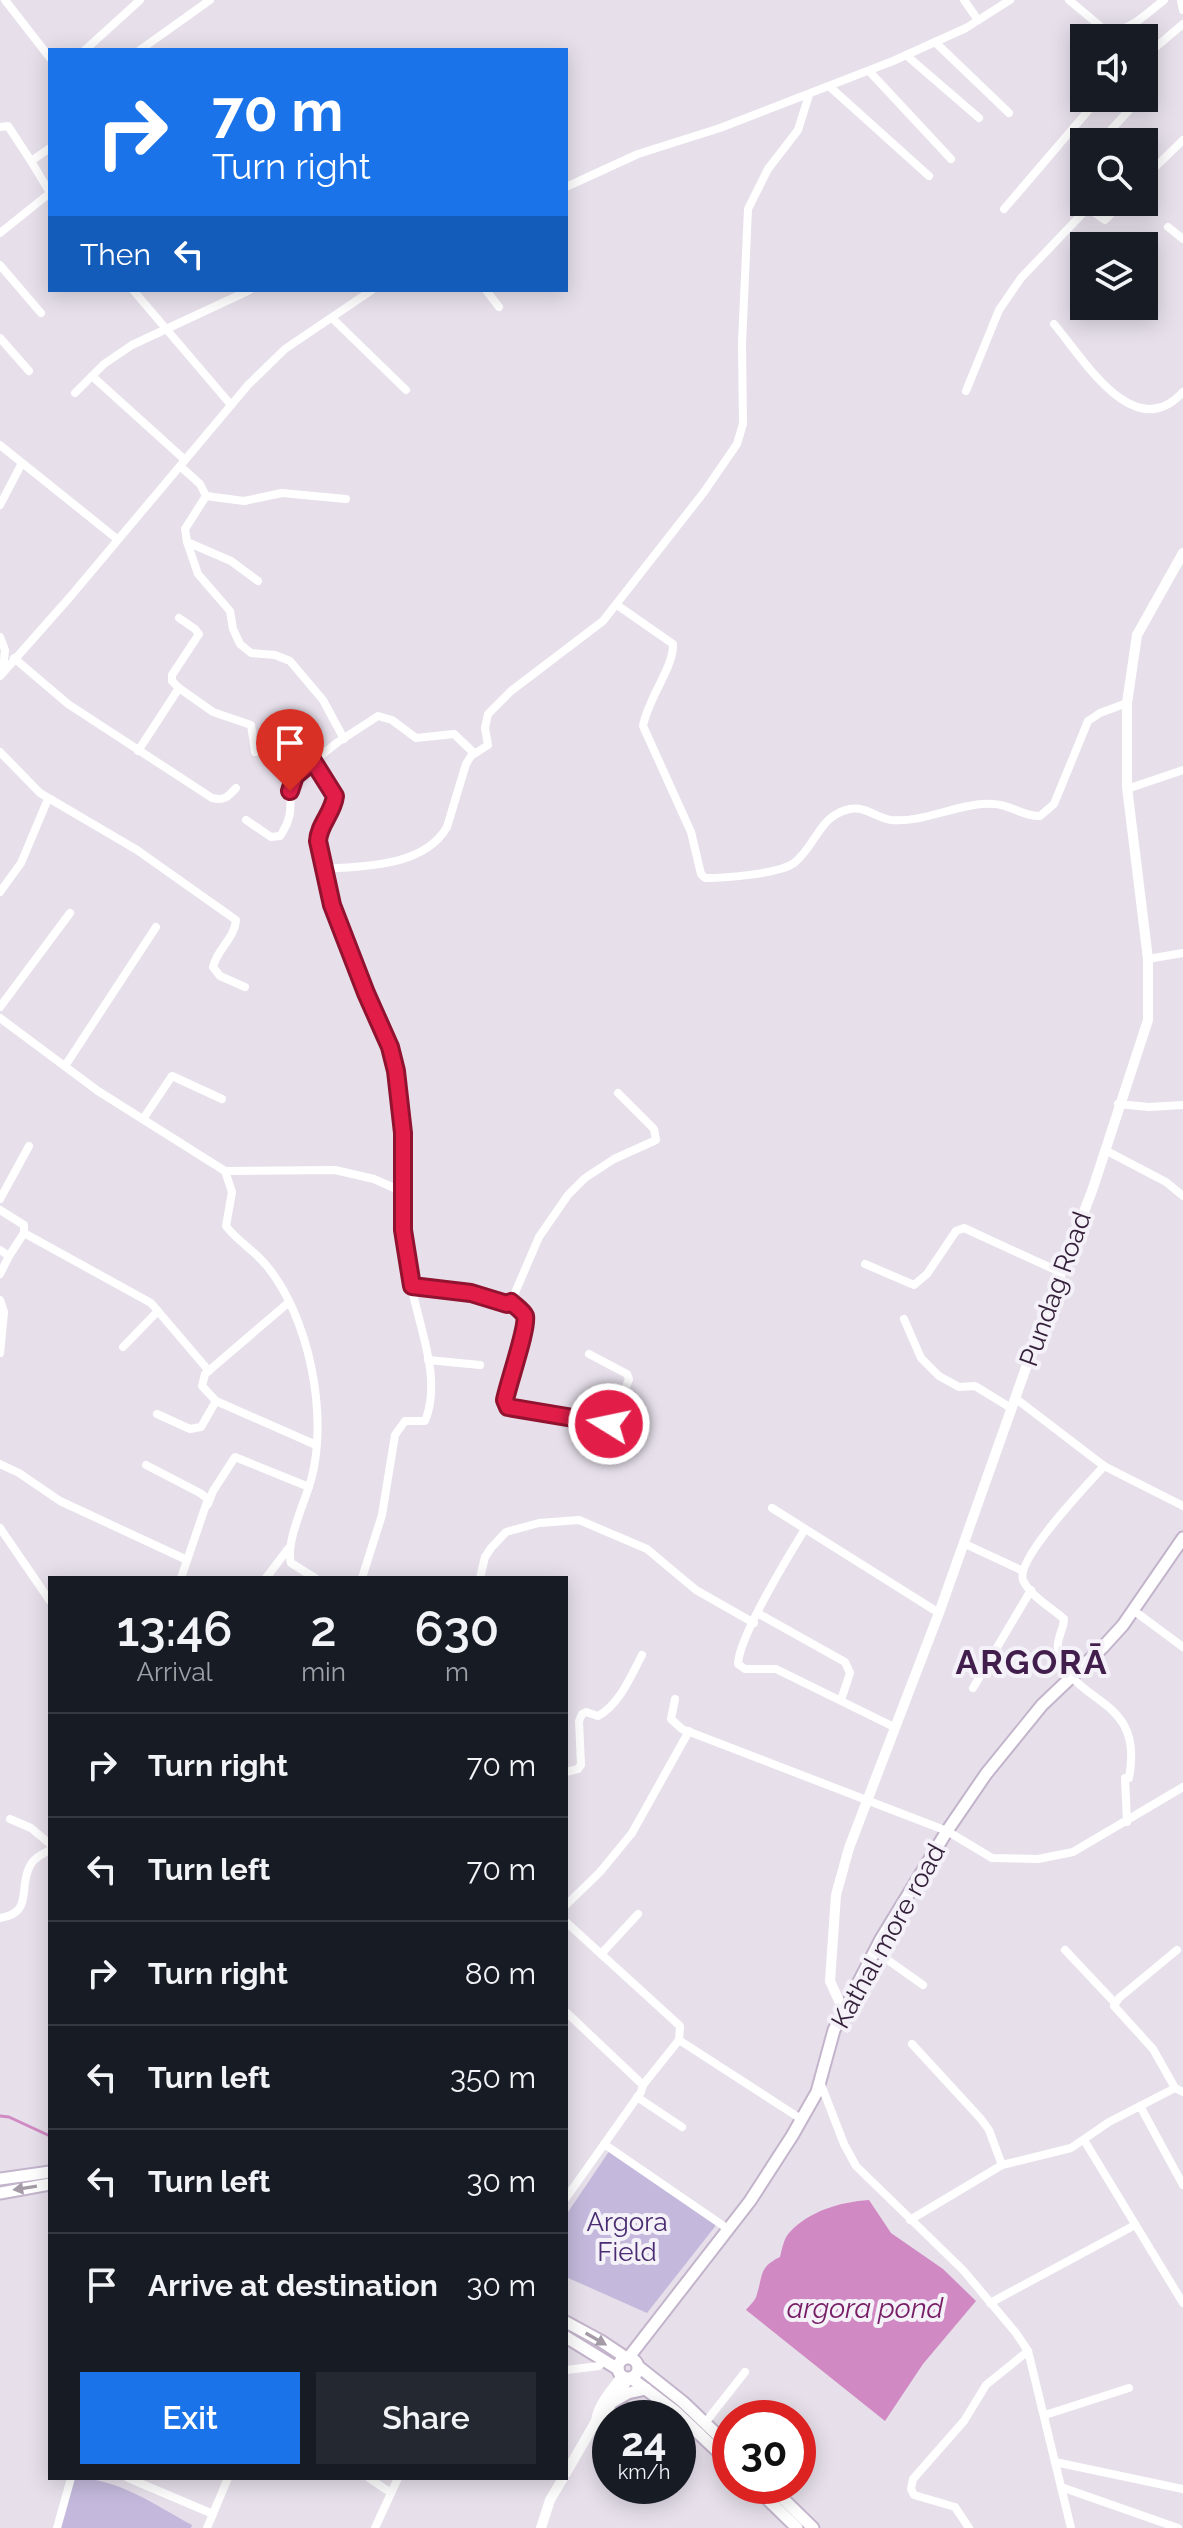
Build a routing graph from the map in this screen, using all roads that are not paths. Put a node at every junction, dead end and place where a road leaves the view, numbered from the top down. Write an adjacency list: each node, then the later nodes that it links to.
1 (5, 0): 16 (street)
2 (140, 0): 14 (street)
3 (210, 0): 15 (street)
4 (964, 0): 10 (street)
5 (1010, 0): 10 (street)
6 (1069, 0): 7 (street)
7 (1164, 0)
8 (1181, 0): 9 (street)
9 (1183, 10)
10 (978, 20): 12 (street)
11 (1183, 24): 13 (street)
12 (935, 42): 17 (street); 23 (street)
13 (1158, 45)
14 (87, 48)
15 (143, 48)
16 (48, 55)
17 (906, 55): 18 (street); 24 (street)
18 (869, 71): 19 (street); 29 (street)
19 (830, 87): 20 (street); 32 (street)
20 (809, 95): 33 (street); 69 (street)
21 (1087, 112): 36 (street)
22 (1127, 112): 26 (street)
23 (1009, 113)
24 (979, 118)
25 (0, 127): 30 (street)
26 (1113, 128)
27 (1183, 140): 31 (street)
28 (48, 149): 30 (street)
29 (951, 159)
30 (31, 161): 34 (street)
31 (1158, 164)
32 (929, 176)
33 (568, 186)
34 (48, 190)
35 (48, 193): 39 (street)
36 (1004, 209)
37 (1080, 216): 55 (street)
38 (1168, 227): 40 (street)
39 (0, 233)
40 (1183, 239)
41 (0, 265): 47 (street)
42 (135, 292): 50 (street)
43 (246, 292): 50 (street)
44 (369, 292): 48 (street)
45 (488, 292): 46 (street)
46 (499, 307)
47 (41, 313)
48 (332, 318): 54 (street); 58 (street)
49 (1054, 324): 56 (street)
50 (166, 328): 53 (street); 58 (street)
51 (0, 338): 52 (street)
52 (29, 371)
53 (92, 376): 57 (street); 61 (street)
54 (406, 390)
55 (966, 391)
56 (1183, 392)
57 (75, 393)
58 (231, 405): 61 (street)
59 (0, 445): 60 (street)
60 (22, 463): 64 (street); 65 (street)
61 (182, 463): 62 (street); 65 (street)
62 (206, 496): 63 (street); 66 (street)
63 (346, 499)
64 (0, 505)
65 (117, 539): 72 (street)
66 (187, 542): 68 (street); 76 (street)
67 (1183, 553): 75 (street, Pundag Road)
68 (258, 581)
69 (617, 605): 75 (street); 80 (street)
70 (179, 618): 74 (street)
71 (0, 637): 73 (street)
72 (14, 658): 73 (street); 77 (street)
73 (1, 674)
74 (179, 688): 77 (street); 79 (street)
75 (1127, 703): 84 (street, Pundag Road)
76 (344, 739): 80 (street); 81 (street)
77 (138, 751): 83 (street)
78 (0, 752): 85 (street)
79 (255, 752)
80 (474, 753): 87 (street)
81 (313, 761): 86 (street); 87 (street)
82 (1183, 770): 84 (street)
83 (236, 788)
84 (1127, 789): 92 (street, Pundag Road)
85 (48, 799): 88 (street); 93 (street)
86 (246, 820)
87 (324, 869): 105 (street)
88 (0, 892)
89 (70, 913): 94 (street)
90 (156, 927): 96 (street)
91 (1183, 953): 92 (street)
92 (1148, 959): 99 (street, Pundag Road)
93 (245, 987)
94 (0, 1007)
95 (0, 1018): 96 (street)
96 (65, 1066): 101 (street)
97 (618, 1093): 117 (street)
98 (222, 1099): 101 (street)
99 (1118, 1104): 100 (street); 103 (street, Pundag Road)
100 (1183, 1105)
101 (143, 1119): 104 (street)
102 (29, 1146): 107 (street)
103 (1105, 1150): 106 (street); 113 (street, Pundag Road)
104 (225, 1171): 105 (street); 118 (street)
105 (403, 1192): 115 (street)
106 (1183, 1196)
107 (0, 1199)
108 (0, 1210): 109 (street)
109 (24, 1233): 111 (street); 119 (street)
110 (0, 1250): 111 (street)
111 (9, 1256): 114 (street)
112 (865, 1264): 113 (street)
113 (1062, 1273): 128 (street, Pundag Road)
114 (0, 1274)
115 (412, 1286): 117 (street); 124 (street)
116 (0, 1300): 122 (street)
117 (511, 1302): 123 (street)
118 (288, 1303): 126 (street); 130 (street)
119 (158, 1311): 121 (street); 126 (street)
120 (904, 1319): 128 (street)
121 (123, 1347)
122 (0, 1353)
123 (589, 1354)
124 (428, 1360): 125 (street); 148 (street)
125 (480, 1365)
126 (209, 1371): 127 (street)
127 (216, 1401): 129 (street); 130 (street)
128 (1013, 1403): 133 (street); 141 (street, Pundag Road)
129 (157, 1414)
130 (316, 1445): 134 (street)
131 (0, 1464): 143 (street)
132 (146, 1465): 135 (street)
133 (1104, 1466): 136 (street); 144 (street)
134 (309, 1487): 135 (street); 142 (street)
135 (207, 1505): 143 (street)
136 (1183, 1506)
137 (772, 1508): 139 (street)
138 (0, 1528): 151 (street)
139 (805, 1529): 153 (street); 154 (street)
140 (1183, 1538): 152 (main road, Kathal more road)
141 (963, 1543): 144 (street); 153 (street, Pundag Road)
142 (288, 1549): 146 (street); 147 (street)
143 (187, 1560): 145 (street)
144 (1023, 1571): 150 (street)
145 (182, 1576)
146 (268, 1576)
147 (312, 1576)
148 (363, 1576)
149 (480, 1576): 154 (street)
150 (1031, 1590): 157 (street); 158 (street)
151 (48, 1598)
152 (1133, 1610): 155 (street); 157 (main road, Kathal more road)
153 (939, 1613): 161 (street, Pundag Road)
154 (756, 1618): 160 (street); 160 (street)
155 (1183, 1647)
156 (642, 1655): 163 (street)
157 (1070, 1677): 167 (street); 168 (main road, Kathal more road)
158 (973, 1688)
159 (675, 1699): 162 (street)
160 (841, 1700): 161 (street)
161 (894, 1727): 165 (street, Pundag Road)
162 (689, 1731): 165 (street); 171 (street)
163 (568, 1772)
164 (1183, 1787): 167 (street)
165 (865, 1801): 168 (street); 181 (street, Pundag Road)
166 (10, 1819): 169 (street)
167 (1127, 1822): 168 (street)
168 (947, 1831): 177 (main road, Kathal more road)
169 (48, 1842)
170 (48, 1851): 173 (street)
171 (568, 1903)
172 (638, 1914): 178 (street)
173 (0, 1918)
174 (568, 1924): 178 (street)
175 (1065, 1950): 180 (street)
176 (1177, 1950): 180 (street)
177 (875, 1951): 179 (street); 181 (main road, Kathal more road)
178 (601, 1954): 183 (street)
179 (923, 1985)
180 (1115, 2003): 187 (street)
181 (844, 2012): 185 (main road, Kathal more road)
182 (568, 2014): 186 (street)
183 (679, 2040): 186 (street); 190 (street)
184 (912, 2044): 194 (street)
185 (819, 2081): 190 (main road, Kathal more road); 201 (street)
186 (643, 2085): 188 (street)
187 (1179, 2090): 189 (street)
188 (637, 2097): 191 (street); 193 (street)
189 (1140, 2106): 192 (street); 198 (street)
190 (801, 2119): 203 (main road, Kathal more road)
191 (682, 2127)
192 (1084, 2140): 194 (street); 202 (street)
193 (604, 2144): 200 (street); 203 (street)
194 (1002, 2165): 201 (street)
195 (48, 2172): 196 (main road)
196 (0, 2179)
197 (48, 2184): 199 (main road, one-way to 199)
198 (1183, 2185)
199 (0, 2193)
200 (568, 2195)
201 (910, 2220): 204 (street)
202 (1135, 2225): 204 (street); 205 (street)
203 (728, 2229): 209 (main road, Kathal more road)
204 (990, 2303): 208 (street)
205 (1183, 2303)
206 (568, 2323): 209 (main road, one-way to 209)
207 (568, 2338): 210 (main road)
208 (1028, 2351): 220 (street); 245 (street)
209 (627, 2357): 211 (main road); 214 (main road)
210 (604, 2360): 212 (street); 214 (main road)
211 (639, 2367): 214 (main road); 221 (main road)
212 (568, 2370)
213 (745, 2372): 221 (street)
214 (625, 2375): 216 (main road); 217 (street); 218 (street)
215 (1129, 2388): 220 (street)
216 (646, 2389): 219 (main road); 224 (main road)
217 (605, 2400)
218 (614, 2400)
219 (616, 2400)
220 (1045, 2415): 225 (street)
221 (705, 2423): 223 (main road)
222 (592, 2428): 226 (street)
223 (712, 2430)
224 (712, 2446)
225 (1055, 2462): 233 (street); 234 (street)
226 (568, 2471)
227 (70, 2480): 239 (street)
228 (133, 2480): 238 (street)
229 (227, 2480): 238 (street)
230 (372, 2480): 235 (street)
231 (397, 2480): 235 (street)
232 (562, 2480): 242 (street)
233 (1061, 2487): 246 (street); 247 (street)
234 (1183, 2489)
235 (391, 2493): 241 (street)
236 (772, 2504): 243 (main road)
237 (788, 2504): 244 (main road)
238 (213, 2514): 240 (street)
239 (57, 2528)
240 (207, 2528)
241 (375, 2528)
242 (541, 2528)
243 (797, 2528)
244 (813, 2528)
245 (969, 2528)
246 (1071, 2528)
247 (1178, 2528)

